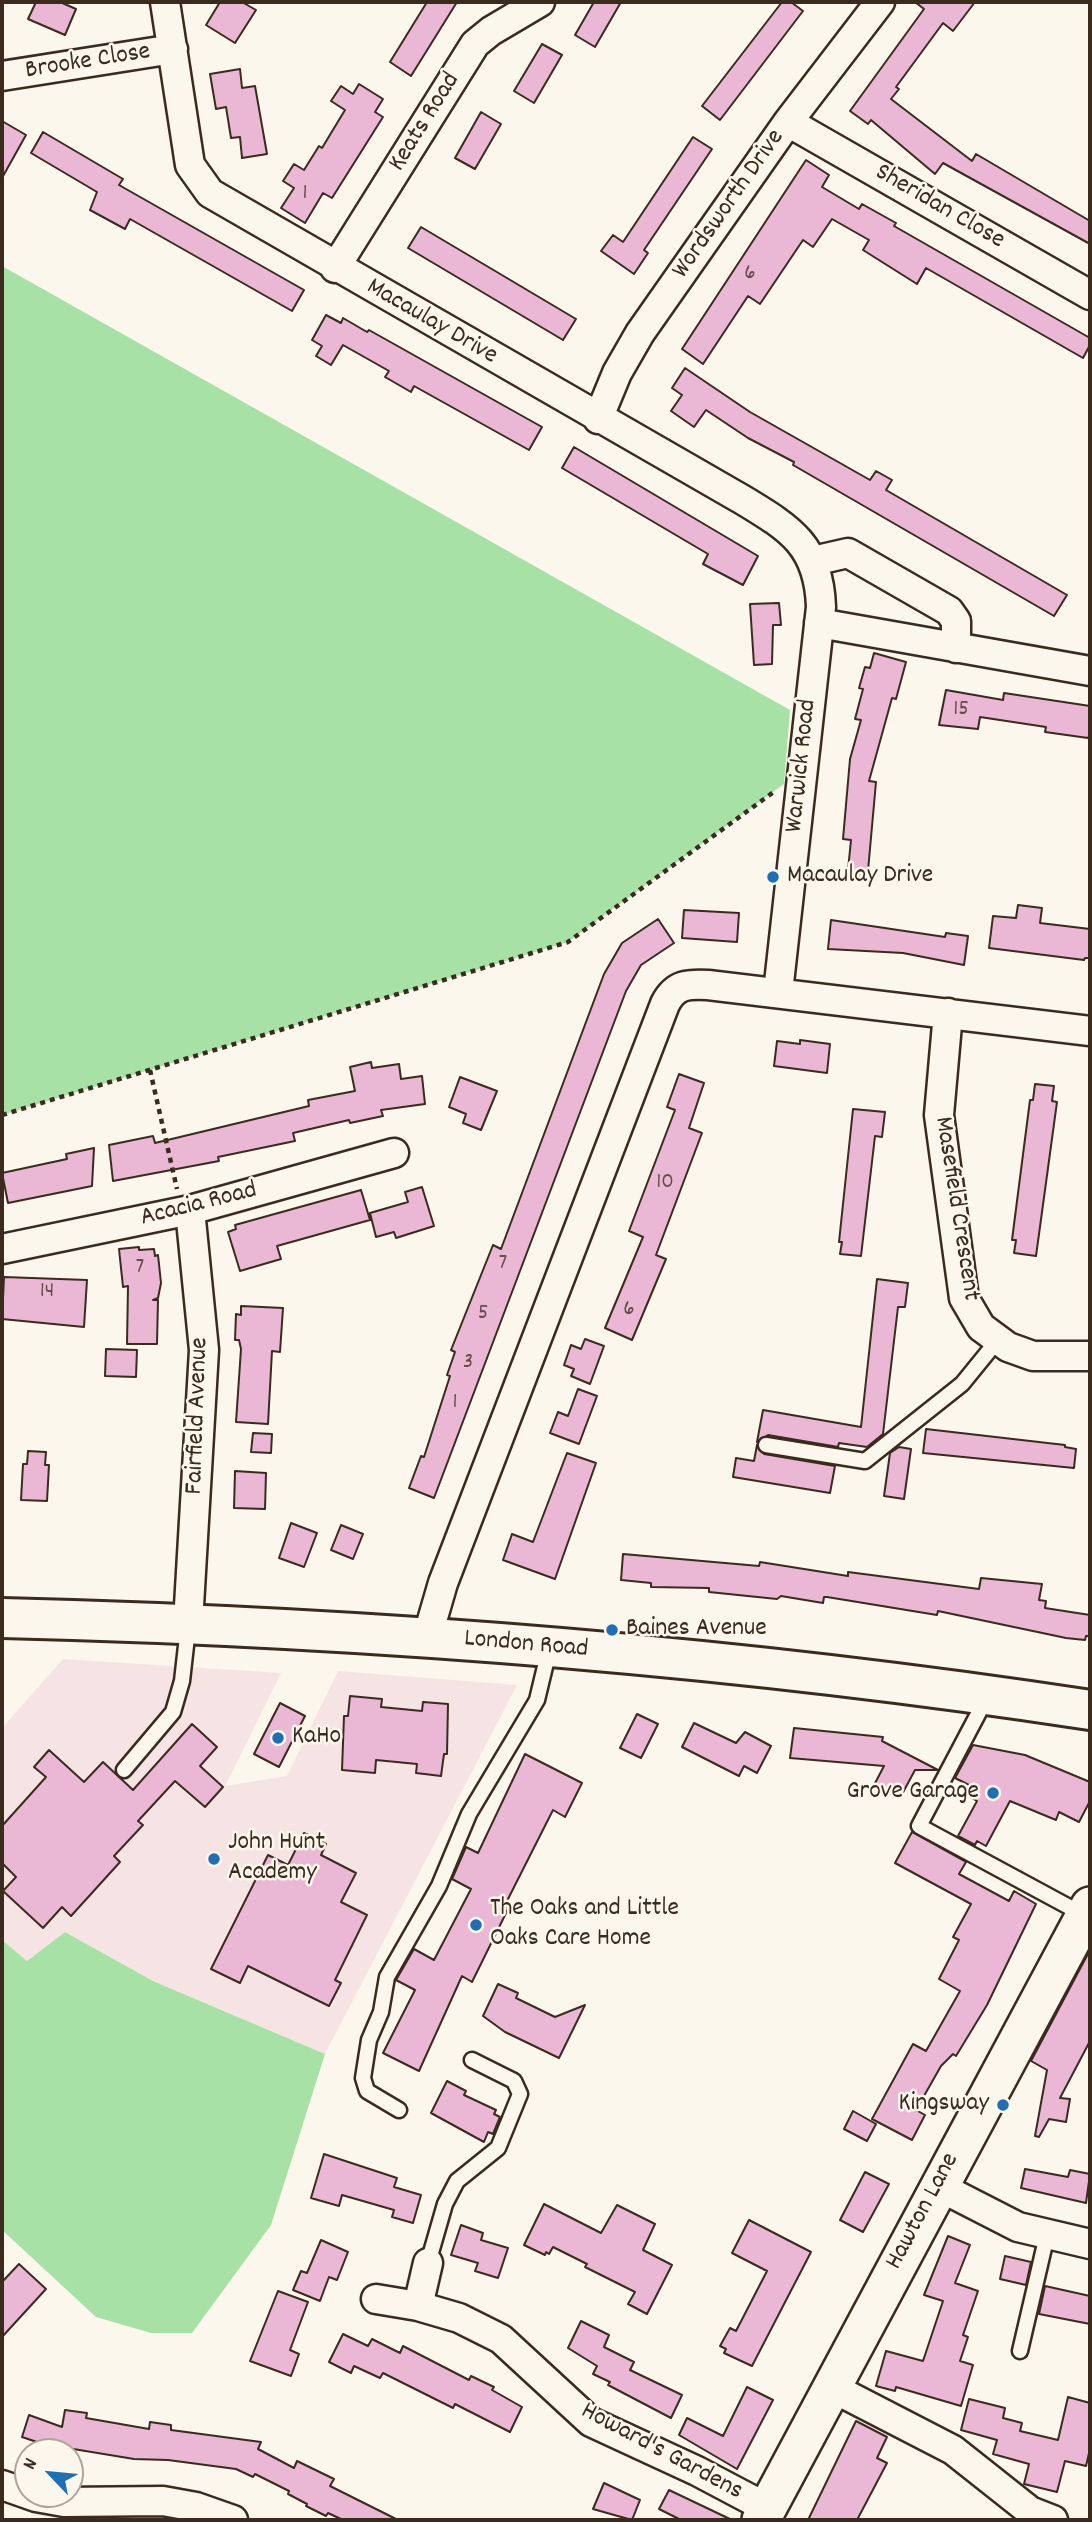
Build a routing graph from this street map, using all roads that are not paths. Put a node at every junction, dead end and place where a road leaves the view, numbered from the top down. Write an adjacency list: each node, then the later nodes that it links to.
1 (167, 2): 4 (street, Macaulay Drive)
2 (540, 2): 7 (street, Keats Road)
3 (880, 2): 6 (street, Wordsworth Drive)
4 (173, 49): 5 (street, Brooke Close); 7 (street, Macaulay Drive)
5 (2, 76)
6 (788, 122): 8 (street, Sheridan Close); 9 (street, Wordsworth Drive)
7 (335, 268): 9 (street, Macaulay Drive)
8 (1090, 295)
9 (598, 419): 10 (street, Macaulay Drive)
10 (813, 561): 11 (street, Macaulay Drive); 12 (street)
11 (819, 623): 12 (street); 14 (street, Warwick Road)
12 (956, 648): 13 (street)
13 (1090, 670)
14 (778, 992): 15 (street); 25 (street)
15 (948, 1013): 16 (street); 20 (street, Masefield Crescent)
16 (1090, 1031)
17 (394, 1153): 18 (street, Acacia Road)
18 (186, 1211): 19 (street, Acacia Road); 24 (street, Fairfield Avenue)
19 (2, 1249)
20 (998, 1341): 21 (street, Masefield Crescent); 22 (lane)
21 (1090, 1356)
22 (766, 1445)
23 (2, 1618): 24 (main road, London Road)
24 (188, 1623): 25 (main road, London Road); 29 (lane)
25 (427, 1638): 26 (main road, London Road)
26 (549, 1648): 27 (main road, London Road); 32 (lane)
27 (989, 1694): 28 (main road, London Road); 30 (lane)
28 (1090, 1710)
29 (124, 1770)
30 (1088, 1911): 33 (street, Hawton Lane)
31 (472, 2060): 36 (lane)
32 (399, 2110)
33 (938, 2186): 34 (street); 40 (street, Hawton Lane)
34 (1047, 2235): 35 (street); 39 (lane)
35 (1090, 2244)
36 (428, 2263): 38 (street)
37 (376, 2299): 38 (street, Howard's Gardens)
38 (418, 2306): 43 (street, Howard's Gardens)
39 (1020, 2351)
40 (831, 2387): 43 (street, Hawton Lane); 45 (street)
41 (2, 2485): 42 (street)
42 (64, 2511): 44 (street)
43 (764, 2514)
44 (233, 2520)
45 (1052, 2520)

